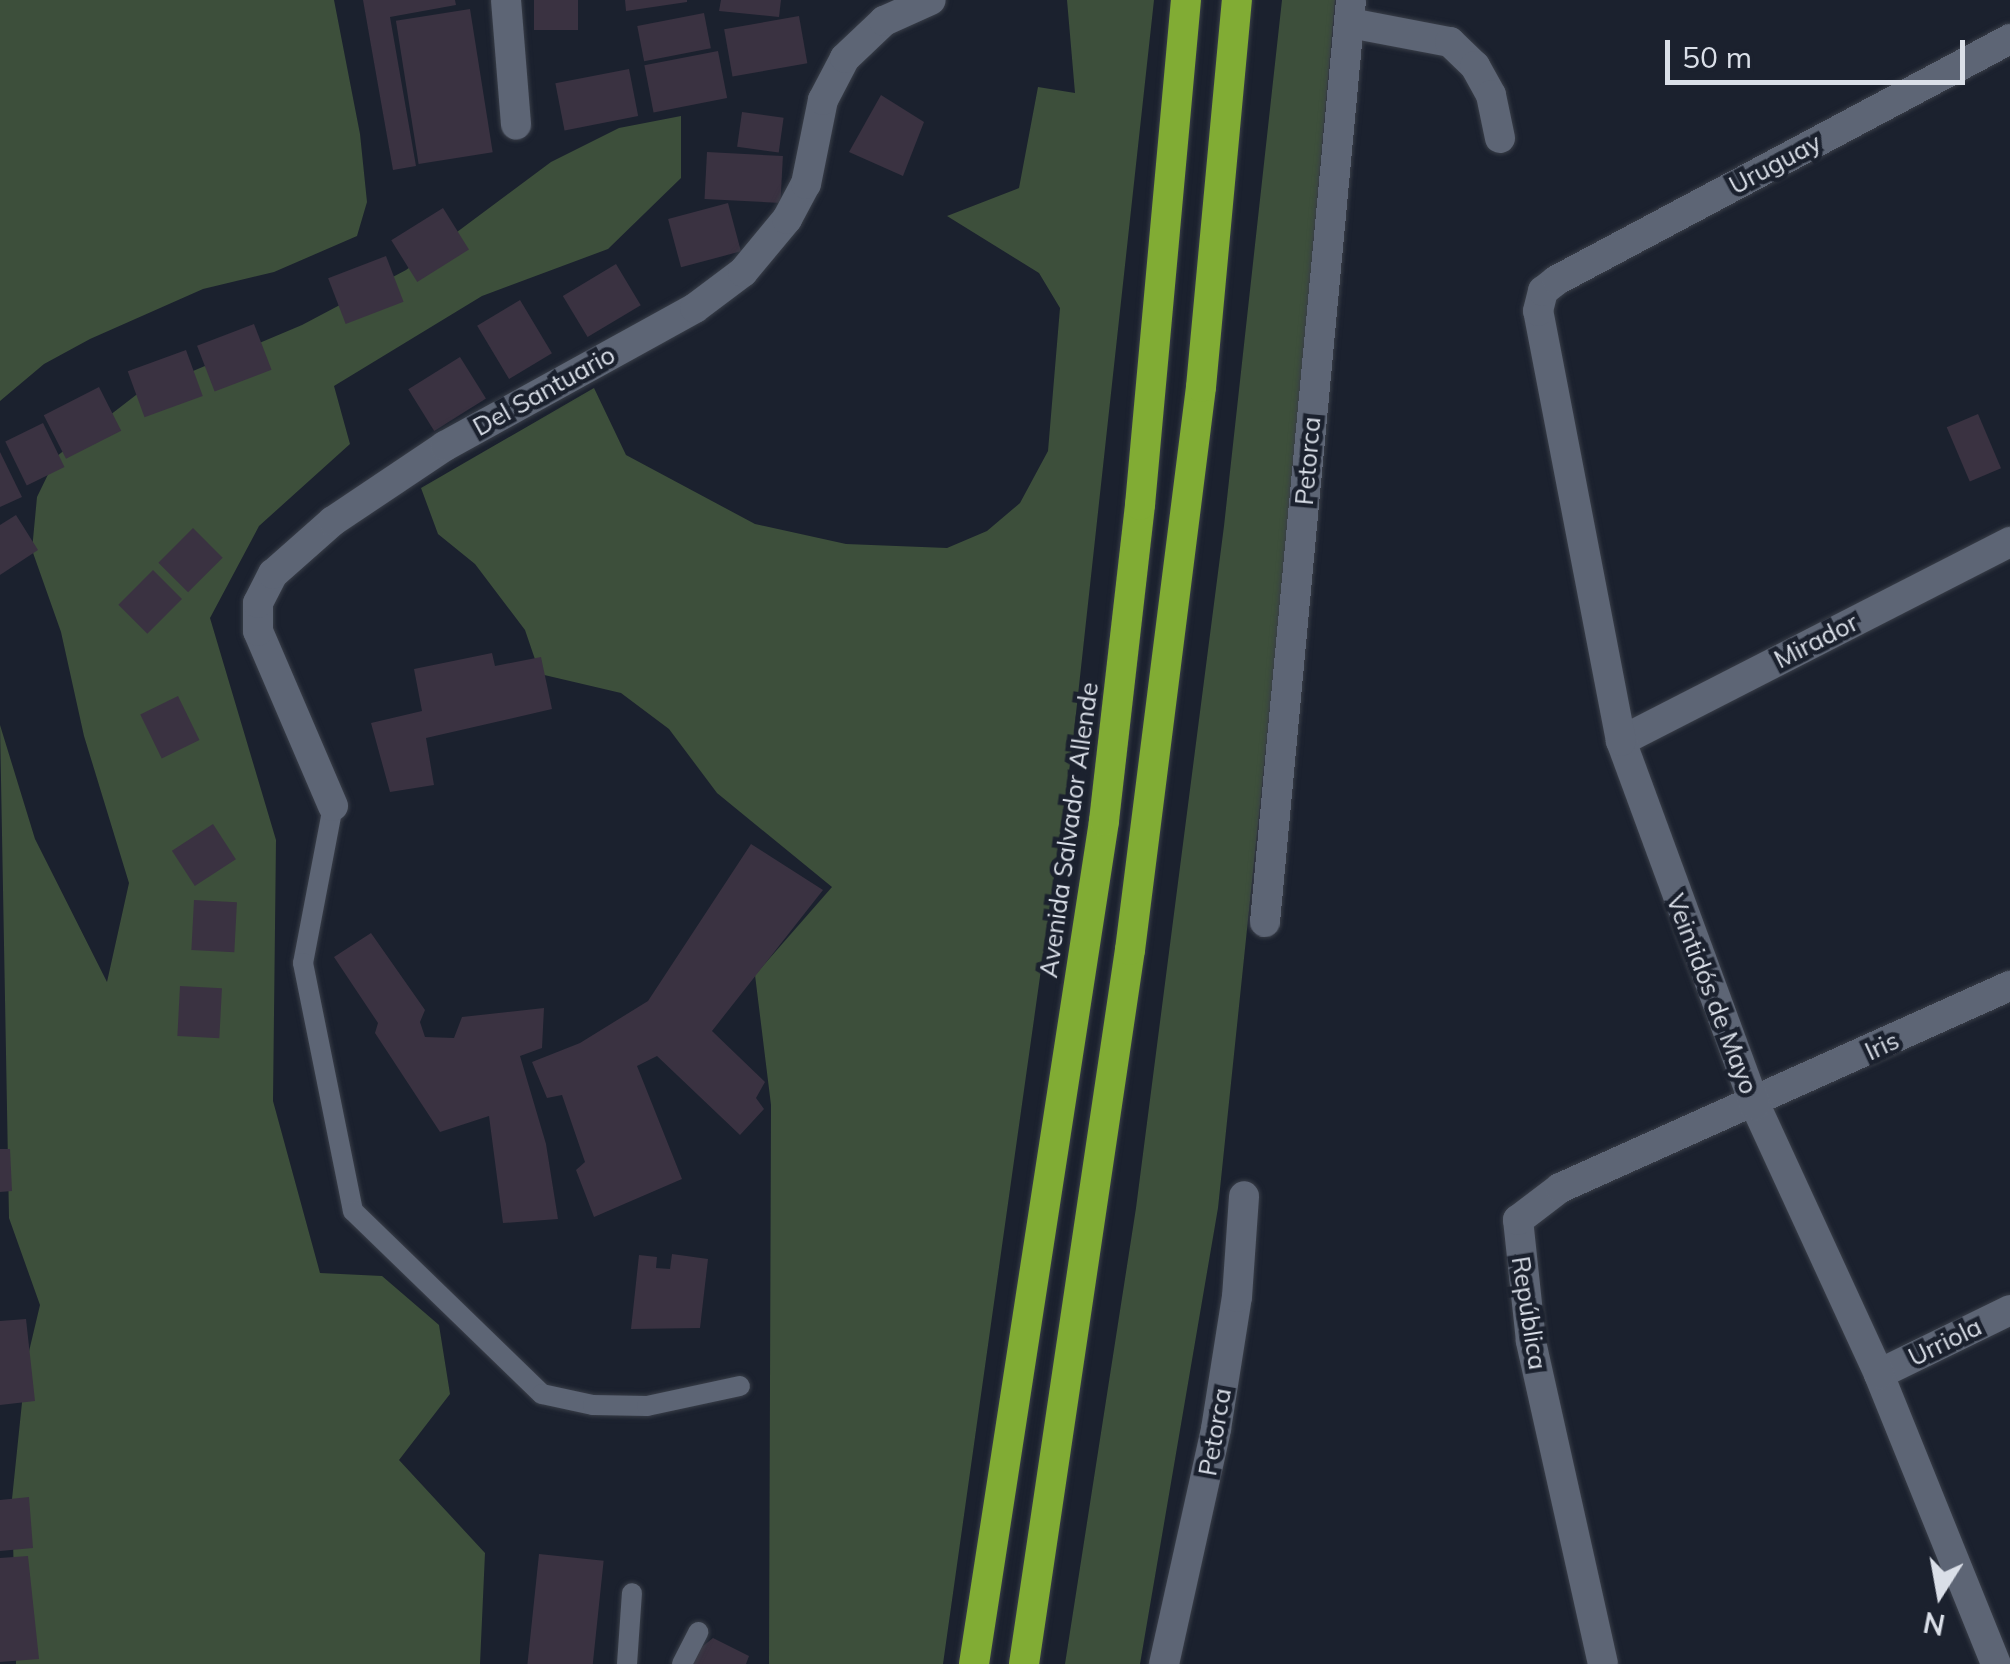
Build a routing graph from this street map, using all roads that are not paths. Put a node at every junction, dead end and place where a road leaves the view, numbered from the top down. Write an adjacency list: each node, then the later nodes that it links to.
1 (506, 0): 7 (street)
2 (930, 0): 12 (street, Del Santuario)
3 (1186, 0): 25 (highway, Avenida Salvador Allende)
4 (1238, 0): 26 (highway)
5 (1350, 11): 8 (street); 13 (street, Petorca)
6 (2010, 39): 9 (street, Uruguay)
7 (516, 125)
8 (1500, 138)
9 (1543, 291): 11 (street, Veintidós de Mayo)
10 (2010, 542): 11 (street, Mirador)
11 (1622, 741): 15 (street, Veintidós de Mayo)
12 (333, 806): 19 (lane)
13 (1265, 922)
14 (2010, 986): 15 (street, Iris)
15 (1755, 1105): 18 (street, Veintidós de Mayo); 28 (street, República)
16 (1244, 1196): 27 (street, Petorca)
17 (2010, 1310): 18 (street, Urriola)
18 (1879, 1374): 22 (street, Veintidós de Mayo)
19 (740, 1386)
20 (632, 1592): 23 (lane)
21 (698, 1632): 24 (lane)
22 (1999, 1656)
23 (627, 1664)
24 (682, 1664)
25 (974, 1664)
26 (1024, 1664)
27 (1164, 1664)
28 (1603, 1664)

